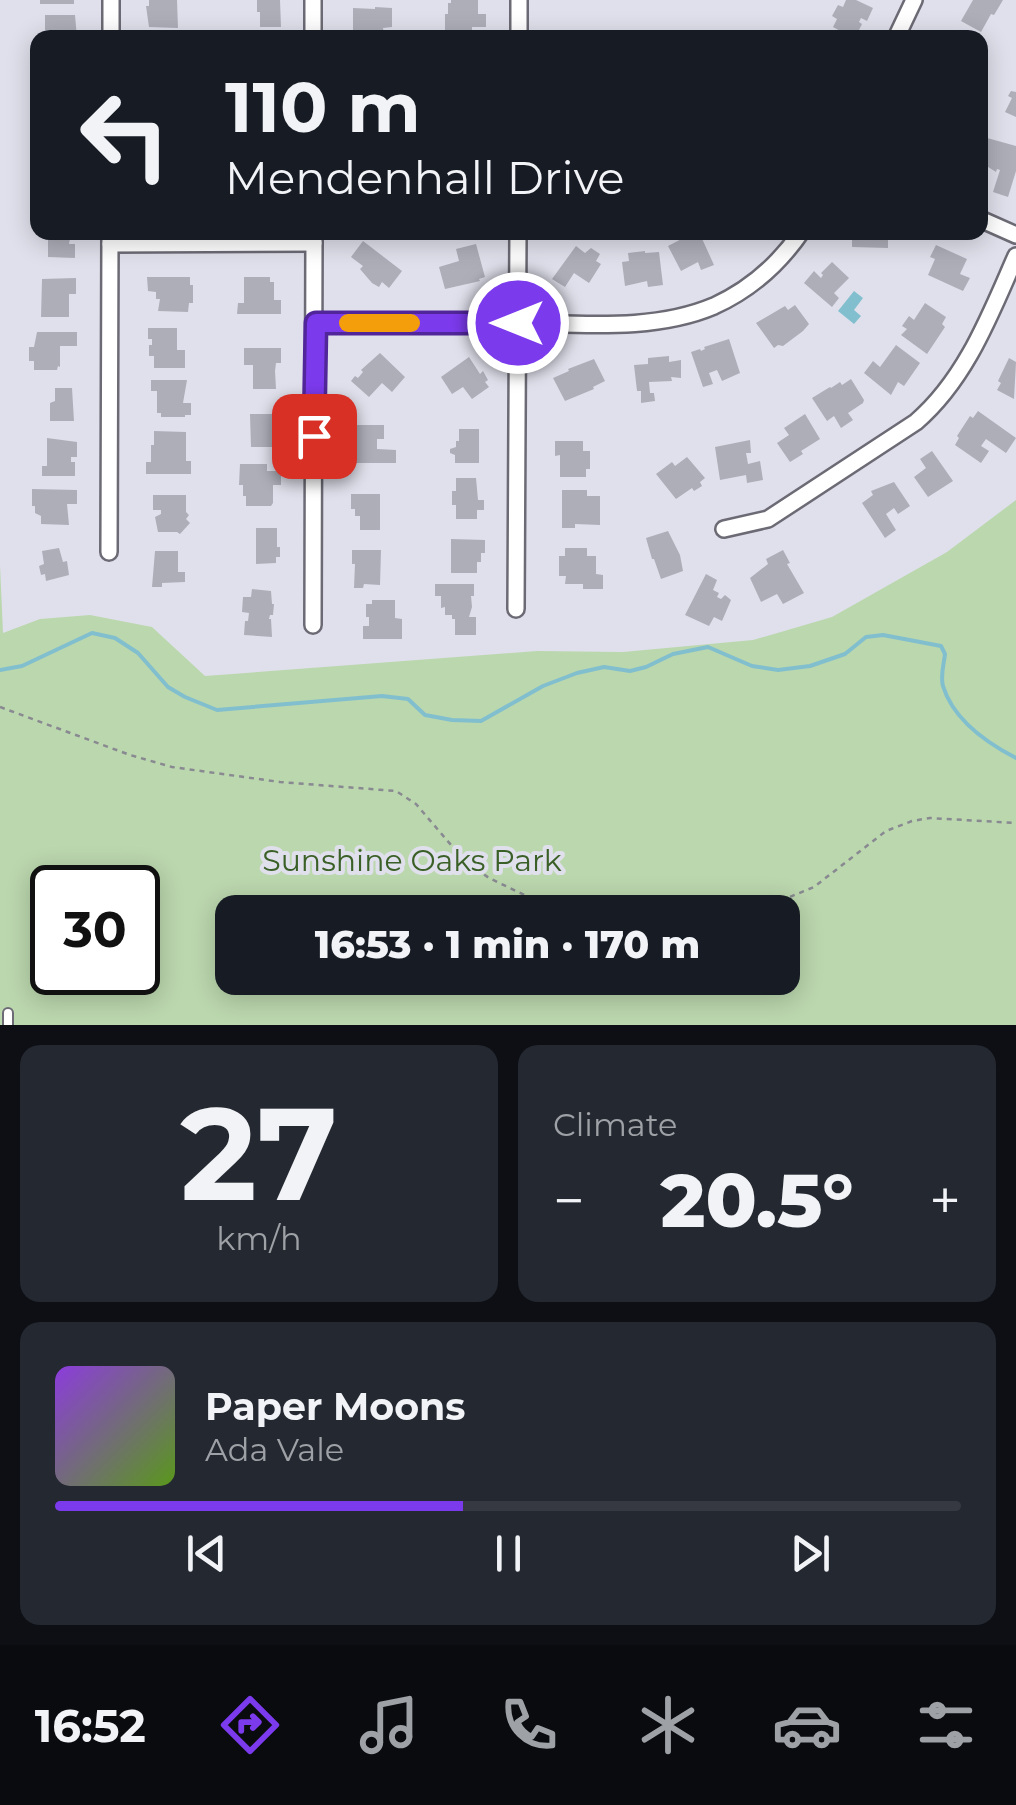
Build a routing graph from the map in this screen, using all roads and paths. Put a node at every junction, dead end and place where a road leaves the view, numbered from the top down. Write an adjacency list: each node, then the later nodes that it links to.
1 (111, 0): 5 (street)
2 (313, 0): 6 (street)
3 (519, 0): 7 (street)
4 (914, 0): 8 (street)
5 (111, 30)
6 (313, 30)
7 (519, 30)
8 (900, 30)
9 (988, 223): 10 (street)
10 (1016, 235)
11 (110, 240): 19 (street)
12 (314, 240): 16 (street)
13 (518, 240): 17 (street)
14 (795, 240): 17 (street)
15 (1016, 256): 18 (street)
16 (316, 323): 17 (street); 21 (street)
17 (518, 323): 20 (street)
18 (724, 530)
19 (109, 552)
20 (516, 609)
21 (313, 624)
22 (0, 707): 24 (path)
23 (1016, 822): 25 (path)
24 (524, 895)
25 (793, 895)
26 (8, 1013): 27 (lane)
27 (8, 1025)

